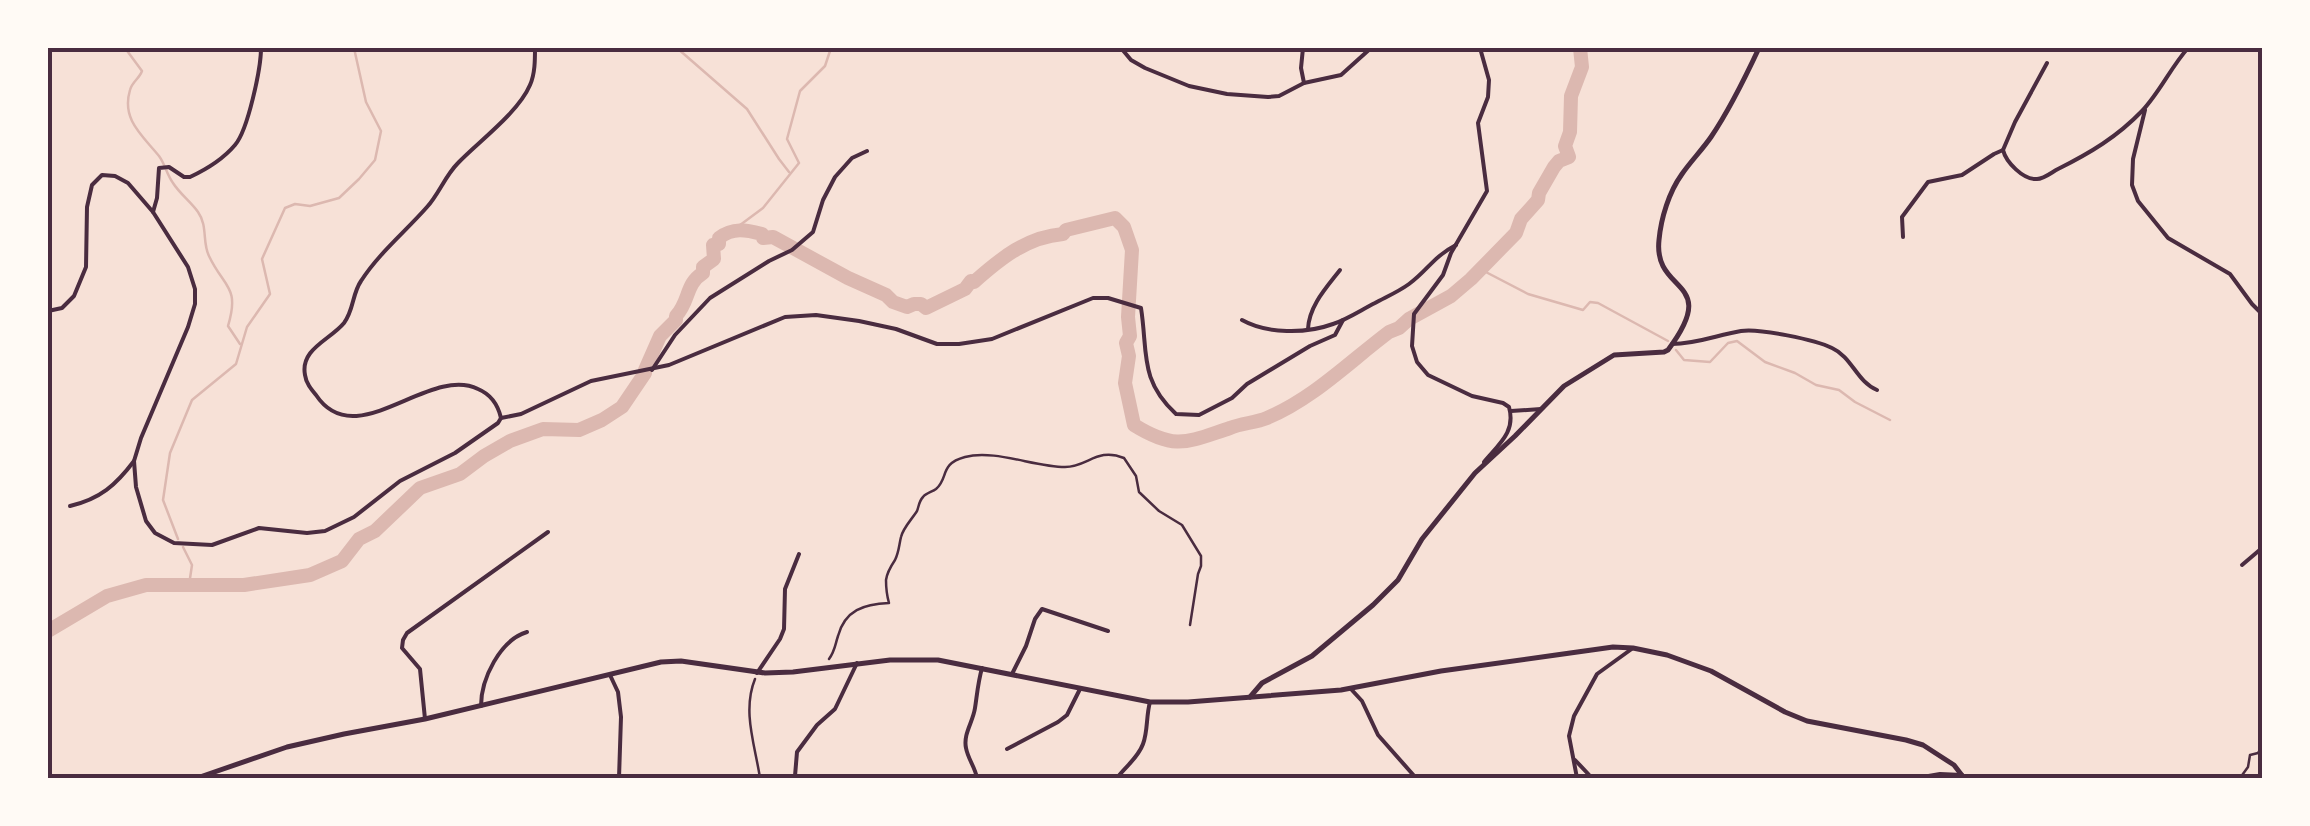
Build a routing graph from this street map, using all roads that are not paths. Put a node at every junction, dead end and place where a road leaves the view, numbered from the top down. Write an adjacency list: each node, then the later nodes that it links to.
1 (261, 48): 14 (street)
2 (535, 48): 28 (street)
3 (1120, 48): 10 (street)
4 (1303, 48): 10 (street)
5 (1371, 48): 10 (street)
6 (1480, 48): 16 (street)
7 (1760, 48): 23 (street)
8 (2188, 48): 11 (street)
9 (2047, 63): 12 (street)
10 (1304, 83)
11 (2145, 109): 12 (street); 19 (street)
12 (2003, 150): 15 (street)
13 (867, 151): 24 (street)
14 (153, 212): 18 (street); 29 (street)
15 (1902, 237)
16 (1456, 245): 21 (street); 27 (street)
17 (1340, 270): 22 (street)
18 (48, 311)
19 (2262, 314)
20 (1242, 320): 22 (street)
21 (1344, 320): 22 (street); 24 (street)
22 (1308, 330)
23 (1672, 344): 25 (street); 26 (street)
24 (652, 370): 28 (street)
25 (1877, 390)
26 (1542, 409): 27 (street); 30 (street)
27 (1511, 412): 30 (street)
28 (501, 418): 29 (street)
29 (134, 462): 31 (street)
30 (1475, 472): 46 (street)
31 (70, 506)
32 (548, 532): 49 (street)
33 (2262, 548): 35 (street)
34 (799, 554): 41 (street)
35 (2242, 565)
36 (1108, 631): 42 (street)
37 (527, 632): 48 (street)
38 (1633, 648): 44 (street); 51 (street); 54 (street)
39 (857, 663): 40 (street); 41 (street); 52 (street)
40 (982, 668): 42 (street); 57 (street)
41 (757, 673): 43 (street)
42 (1012, 674): 45 (street)
43 (610, 675): 48 (street); 56 (street)
44 (1350, 688): 46 (street); 59 (street)
45 (1080, 689): 47 (street); 50 (street)
46 (1250, 697): 47 (street)
47 (1150, 702): 58 (street)
48 (481, 706): 49 (street)
49 (426, 719): 53 (street)
50 (1007, 749)
51 (1575, 760): 60 (street); 61 (street)
52 (795, 776)
53 (206, 777): 55 (street)
54 (1963, 777): 62 (street)
55 (197, 778)
56 (619, 778)
57 (977, 778)
58 (1118, 778)
59 (1416, 778)
60 (1577, 778)
61 (1592, 778)
62 (1917, 778)

